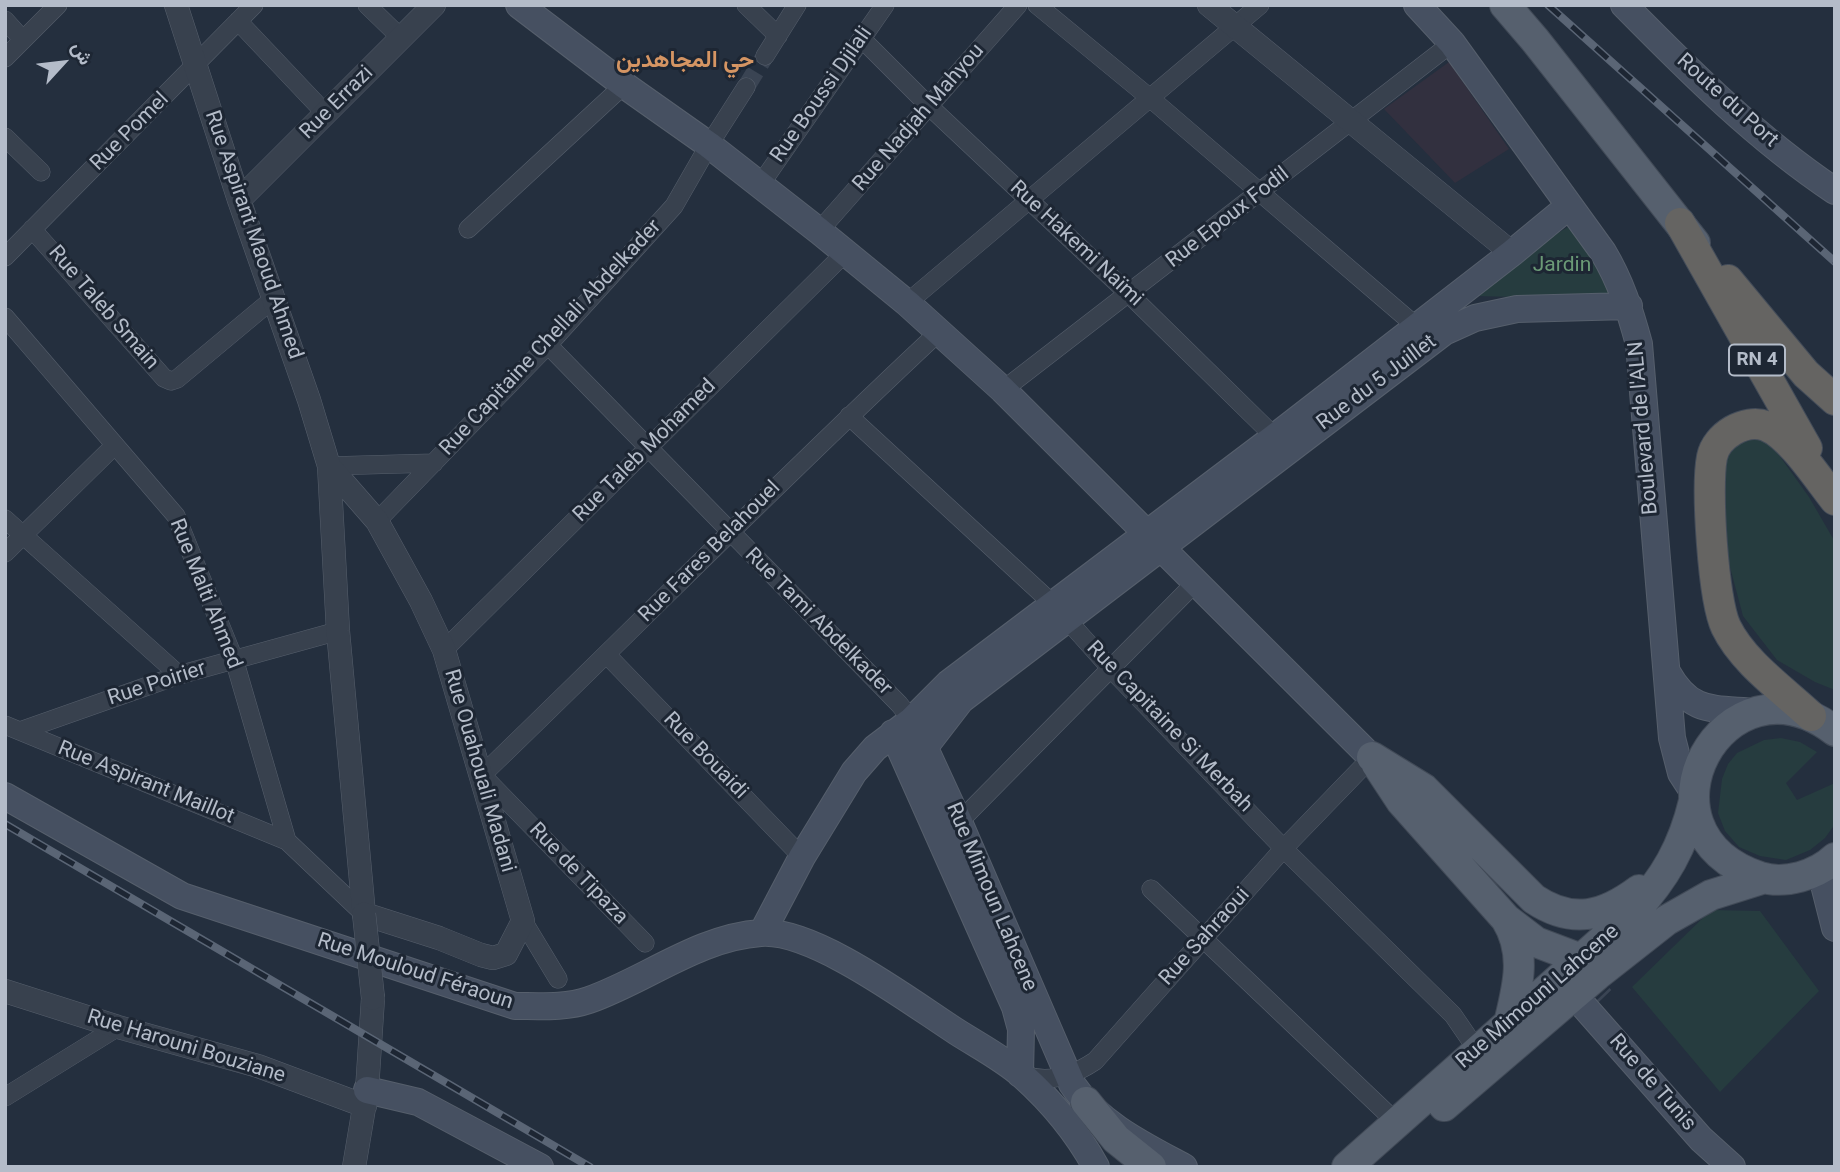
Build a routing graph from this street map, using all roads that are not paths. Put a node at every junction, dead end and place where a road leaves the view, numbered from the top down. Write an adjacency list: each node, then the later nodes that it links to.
1 (58, 5): 23 (street)
2 (176, 5): 27 (street, Rue Aspirant Maoud Ahmed)
3 (254, 5): 18 (street, Rue Pomel)
4 (367, 5): 21 (street)
5 (434, 5): 21 (street, Rue Errazi)
6 (519, 5): 28 (main road)
7 (746, 5): 20 (street)
8 (797, 5): 20 (street)
9 (885, 5): 22 (street, Rue Boussi Djilali)
10 (1018, 5): 31 (street, Rue Nadjah Mahyou)
11 (1037, 5): 30 (street)
12 (1209, 5): 19 (street)
13 (1260, 5): 19 (street)
14 (1417, 5): 24 (main road, Boulevard de l'ALN)
15 (1505, 5): 43 (main road, RN 4)
16 (1625, 5): 38 (main road, Route du Port)
17 (5, 20): 23 (street)
18 (238, 21): 27 (street, Rue Pomel); 32 (street)
19 (1236, 26): 30 (street); 33 (street)
20 (778, 36): 25 (street)
21 (401, 38): 32 (street, Rue Errazi)
22 (862, 39): 31 (street, Rue Hakemi Naïmi); 37 (street, Rue Boussi Djilali)
23 (23, 40): 26 (street)
24 (1452, 43): 33 (street, Rue Epoux Fodil); 42 (main road, Boulevard de l'ALN)
25 (765, 56)
26 (5, 58)
27 (196, 66): 41 (street, Rue Aspirant Maoud Ahmed); 44 (street, Rue Pomel)
28 (624, 85): 35 (main road); 45 (street)
29 (746, 87): 35 (street, Rue Capitaine Chellali Abdelkader)
30 (1150, 98): 39 (street); 40 (street)
31 (930, 107): 40 (street, Rue Hakemi Naïmi); 46 (street, Rue Nadjah Mahyou)
32 (326, 114): 41 (street, Rue Errazi)
33 (1353, 121): 39 (street, Rue Epoux Fodil); 48 (street)
34 (5, 137): 36 (street)
35 (709, 145): 37 (main road); 60 (street, Rue Capitaine Chellali Abdelkader)
36 (41, 172)
37 (760, 186): 46 (main road)
38 (1835, 191)
39 (1260, 193): 51 (street, Rue Epoux Fodil); 57 (street)
40 (1029, 199): 51 (street, Rue Hakemi Naïmi); 53 (street)
41 (239, 200): 52 (street, Rue Aspirant Maoud Ahmed)
42 (1569, 206): 48 (main road); 54 (main road, Boulevard de l'ALN)
43 (1680, 223): 59 (highway, RN 4); 65 (main road); 71 (highway, RN 4)
44 (33, 229): 49 (street, Rue Pomel); 52 (street, Rue Taleb Smain)
45 (468, 229)
46 (819, 231): 47 (main road)
47 (846, 253): 53 (main road); 68 (street, Rue Taleb Mohamed)
48 (1512, 253): 50 (main road)
49 (5, 257)
50 (1465, 289): 56 (main road); 57 (main road)
51 (1129, 294): 62 (street, Rue Epoux Fodil); 66 (street, Rue Hakemi Naïmi)
52 (273, 299): 70 (street, Rue Aspirant Maoud Ahmed)
53 (907, 303): 58 (main road)
54 (1629, 306): 56 (main road, Rue du 5 Juillet); 84 (main road, Boulevard de l'ALN)
55 (5, 317): 67 (street, Rue Malti Ahmed)
56 (1475, 317): 66 (main road, Rue du 5 Juillet)
57 (1417, 327): 66 (main road)
58 (940, 331): 62 (main road); 64 (street, Rue Fares Belahouel)
59 (1775, 336): 61 (main road); 63 (highway, RN 4)
60 (548, 345): 68 (street, Rue Tami Abdelkader); 69 (street, Rue Capitaine Chellali Abdelkader)
61 (1835, 385)
62 (1003, 390): 76 (main road)
63 (1835, 400)
64 (849, 416): 74 (street, Rue Fares Belahouel); 79 (street, Rue Capitaine Si Merbah)
65 (1835, 417)
66 (1282, 444): 76 (main road)
67 (115, 445): 75 (street); 83 (street, Rue Malti Ahmed)
68 (649, 447): 74 (street, Rue Tami Abdelkader); 81 (street, Rue Taleb Mohamed)
69 (434, 463): 70 (street); 73 (street, Rue Capitaine Chellali Abdelkader)
70 (329, 466): 73 (street, Rue Ouahouali Madani); 80 (street)
71 (1835, 498): 89 (highway)
72 (5, 519): 75 (street)
73 (377, 521): 81 (street, Rue Ouahouali Madani)
74 (729, 531): 82 (street, Rue Fares Belahouel); 90 (street, Rue Tami Abdelkader)
75 (23, 533): 77 (street); 86 (street)
76 (1153, 541): 78 (main road); 79 (main road)
77 (5, 553)
78 (1195, 583): 85 (street); 93 (main road)
79 (1061, 612): 85 (street, Rue Capitaine Si Merbah); 90 (main road); 92 (main road)
80 (338, 631): 83 (street, Rue Poirier); 105 (street)
81 (444, 650): 94 (street, Rue Ouahouali Madani)
82 (607, 654): 94 (street, Rue Fares Belahouel); 101 (street, Rue Bouaidi)
83 (234, 659): 86 (street, Rue Poirier); 98 (street, Rue Malti Ahmed)
84 (1665, 667): 87 (main road); 96 (main road, Boulevard de l'ALN)
85 (1111, 669): 97 (street); 99 (street, Rue Capitaine Si Merbah)
86 (179, 676): 91 (street, Rue Poirier)
87 (1757, 712): 89 (main road); 96 (main road, Rue Mimouni Lahcene)
88 (5, 717): 91 (street)
89 (1825, 722)
90 (902, 727): 92 (main road, Rue Mimoun Lahcene); 101 (main road); 118 (main road, Rue Mimoun Lahcene)
91 (12, 728): 98 (street, Rue Aspirant Maillot)
92 (924, 748): 97 (main road, Rue Mimoun Lahcene)
93 (1372, 757): 99 (street, Rue Sahraoui); 100 (main road); 106 (main road)
94 (482, 775): 107 (street, Rue Ouahouali Madani); 111 (street, Rue de Tipaza)
95 (5, 796): 109 (main road, Rue Mouloud Féraoun)
96 (1694, 797): 100 (main road, Rue Mimouni Lahcene); 103 (main road)
97 (959, 822): 119 (main road, Rue Mimoun Lahcene)
98 (287, 841): 105 (street)
99 (1284, 848): 110 (street, Rue Sahraoui); 117 (street, Rue Capitaine Si Merbah)
100 (1677, 852): 113 (main road, Rue Mimouni Lahcene)
101 (802, 857): 109 (main road)
102 (1830, 862): 103 (main road); 108 (main road)
103 (1765, 878): 113 (main road, Rue Mimouni Lahcene)
104 (1151, 889): 110 (street)
105 (364, 914): 107 (street); 121 (street, bridge)
106 (1516, 919): 113 (main road); 115 (main road)
107 (523, 921): 112 (street)
108 (1835, 928)
109 (762, 933): 118 (main road, Rue Mouloud Féraoun)
110 (1203, 938): 119 (street, Rue Sahraoui); 123 (street)
111 (645, 943)
112 (558, 979)
113 (1589, 982): 115 (main road, Rue Mimouni Lahcene); 130 (main road, Rue Mimouni Lahcene); 131 (main road, Rue de Tunis); 132 (main road, Rue de Tunis)
114 (5, 991): 116 (street, Rue Harouni Bouziane)
115 (1509, 1023): 117 (main road, Rue Mimouni Lahcene)
116 (118, 1027): 120 (street); 121 (street, Rue Harouni Bouziane)
117 (1477, 1050): 123 (main road, Rue Mimouni Lahcene)
118 (1020, 1074): 119 (street, Rue Sahraoui); 126 (main road, Rue Mouloud Féraoun)
119 (1068, 1075): 122 (main road, Rue Mimoun Lahcene)
120 (5, 1097)
121 (366, 1098): 124 (street); 125 (main road)
122 (1086, 1102): 127 (main road); 128 (main road, Rue Mimoun Lahcene)
123 (1396, 1122): 129 (main road, Rue Mimouni Lahcene)
124 (354, 1167)
125 (541, 1167)
126 (1096, 1167)
127 (1151, 1167)
128 (1184, 1167)
129 (1347, 1167)
130 (1375, 1167)
131 (1732, 1167)
132 (1742, 1167)

